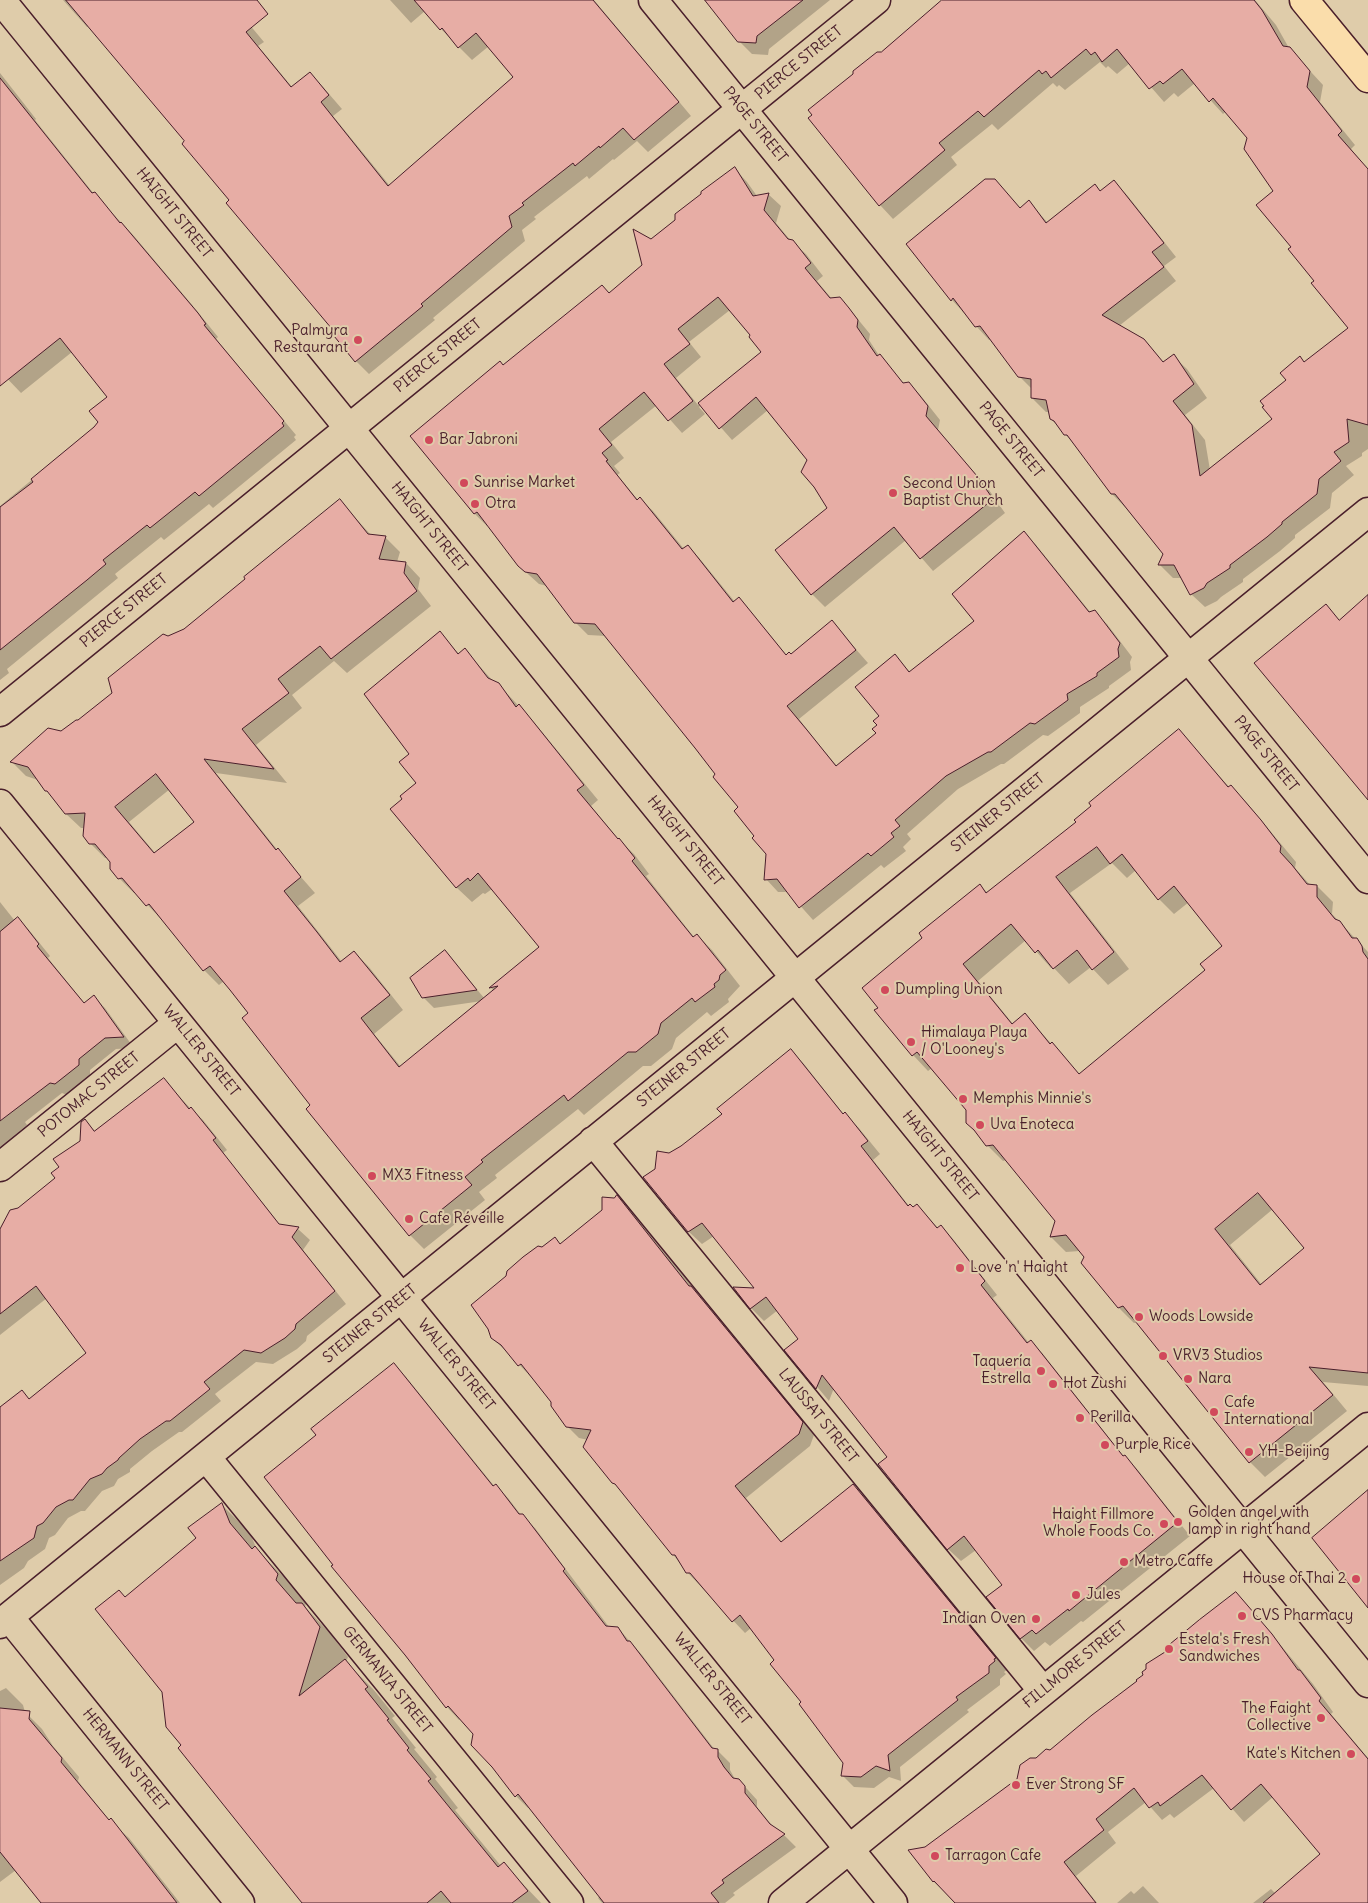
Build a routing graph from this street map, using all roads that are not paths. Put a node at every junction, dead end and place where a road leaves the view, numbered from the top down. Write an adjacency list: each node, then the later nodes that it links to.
1 (1, 0): 7 (street, HAIGHT STREET)
2 (653, 0): 6 (street, PAGE STREET)
3 (876, 0): 6 (street, PIERCE STREET)
4 (1304, 0): 5 (main road)
5 (1368, 78)
6 (742, 109): 7 (street, PIERCE STREET); 9 (street, PAGE STREET)
7 (348, 428): 10 (street, PIERCE STREET); 13 (street, HAIGHT STREET)
8 (1368, 512): 9 (street, STEINER STREET)
9 (1188, 658): 12 (street, PAGE STREET); 13 (street, STEINER STREET)
10 (0, 712)
11 (0, 804): 14 (street, WALLER STREET)
12 (1368, 879)
13 (795, 977): 15 (street, STEINER STREET); 20 (street, HAIGHT STREET)
14 (178, 1023): 16 (street, POTOMAC STREET); 17 (street, WALLER STREET)
15 (593, 1141): 17 (street, STEINER STREET); 23 (street, LAUSSAT STREET)
16 (0, 1166)
17 (401, 1298): 19 (street, STEINER STREET); 24 (street, WALLER STREET)
18 (1368, 1426): 20 (street, FILLMORE STREET)
19 (206, 1456): 21 (street, STEINER STREET); 26 (street, GERMANIA STREET)
20 (1242, 1530): 22 (street, HAIGHT STREET); 23 (street, FILLMORE STREET)
21 (5, 1621): 25 (street, HERMANN STREET)
22 (1368, 1683)
23 (1043, 1691): 24 (street, FILLMORE STREET)
24 (850, 1849): 27 (street, FILLMORE STREET); 28 (street, WALLER STREET)
25 (240, 1903)
26 (569, 1903)
27 (783, 1903)
28 (893, 1903)

